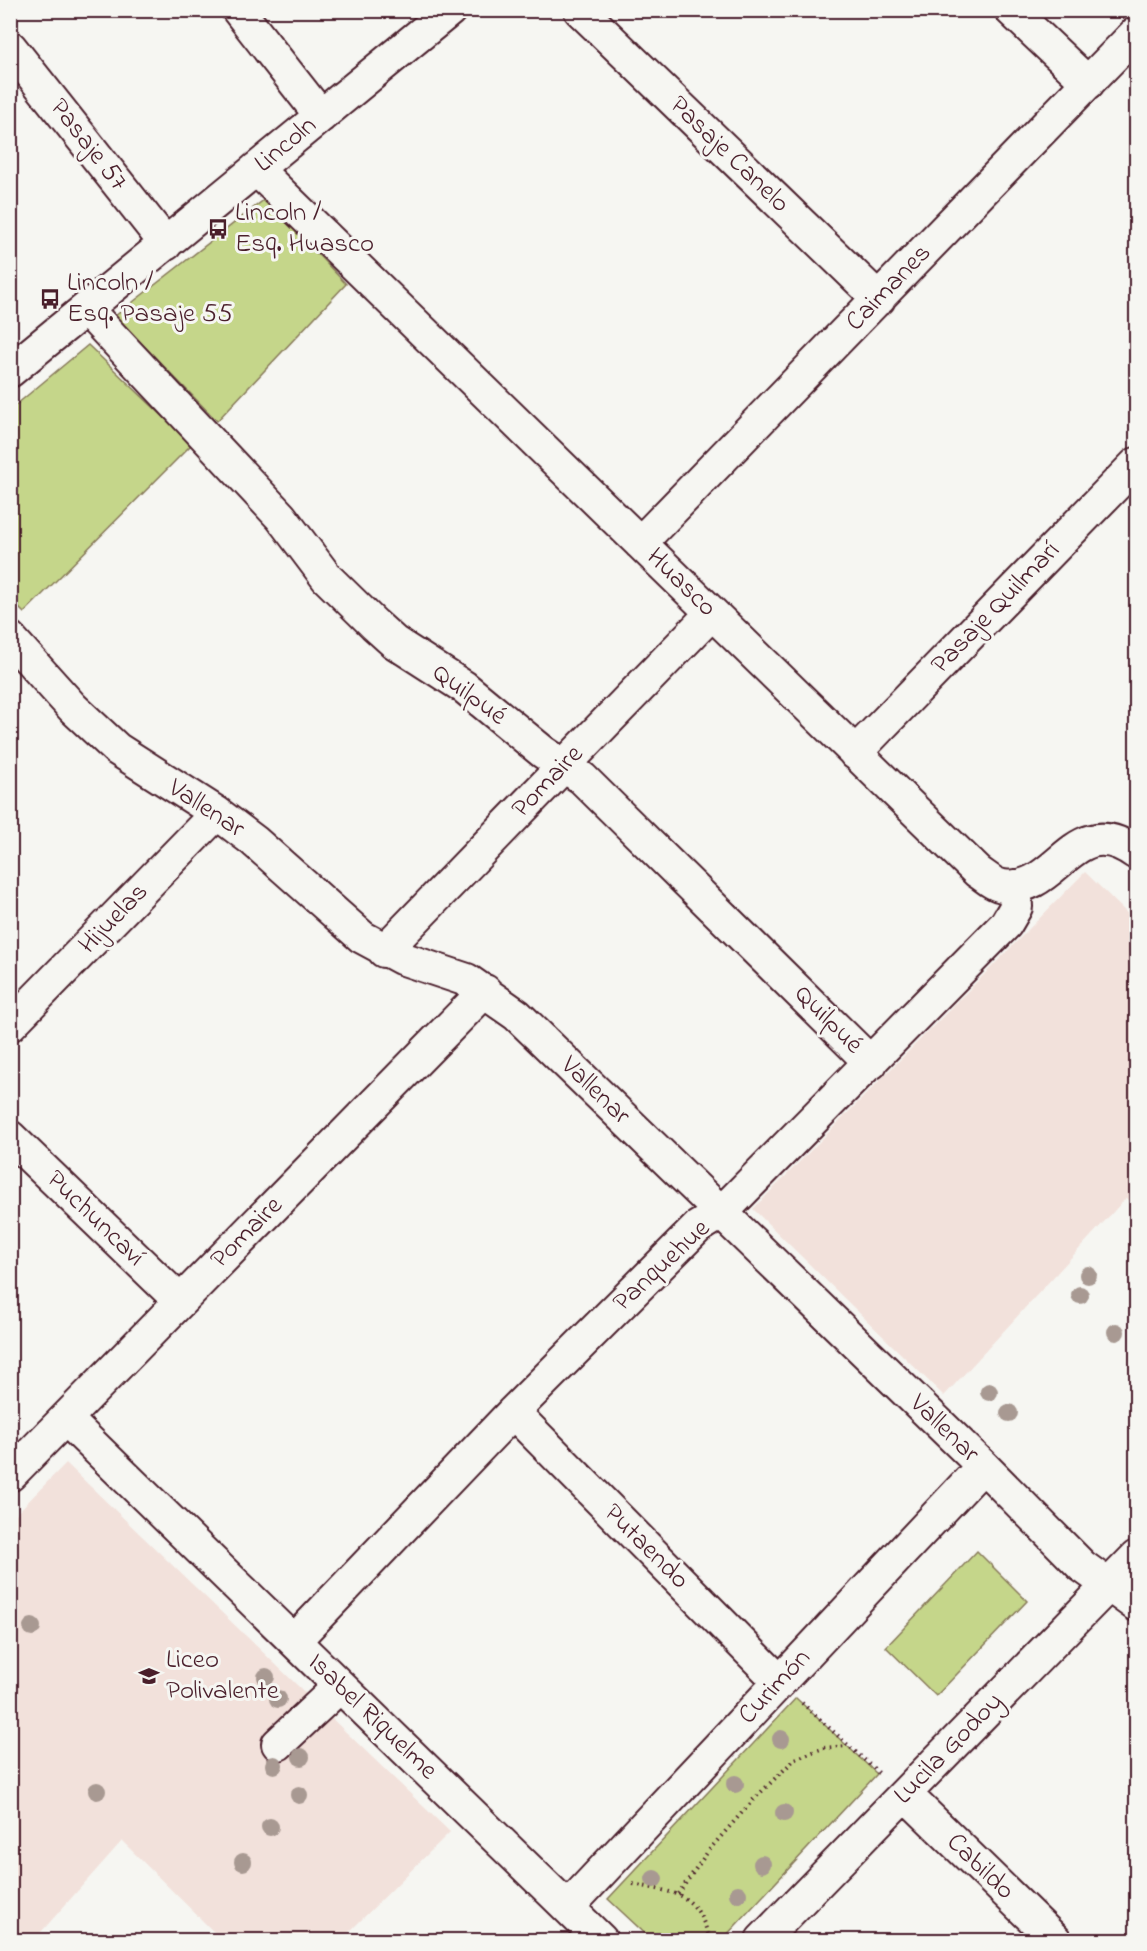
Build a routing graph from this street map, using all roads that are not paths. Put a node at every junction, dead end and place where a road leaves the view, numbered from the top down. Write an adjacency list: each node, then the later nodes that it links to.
1 (237, 10): 8 (street)
2 (450, 10): 8 (street, Lincoln)
3 (580, 10): 11 (street, Pasaje Canelo)
4 (1011, 10): 7 (street)
5 (1137, 33): 7 (street, Caimanes)
6 (10, 47): 10 (street, Pasaje 57)
7 (1088, 83): 11 (street, Caimanes)
8 (321, 116): 9 (street, Lincoln)
9 (256, 169): 10 (street, Lincoln); 15 (street, Huasco)
10 (166, 244): 12 (street, Lincoln)
11 (879, 298): 15 (street, Caimanes)
12 (86, 309): 13 (street, Lincoln); 19 (street, Quilpué)
13 (13, 363)
14 (1137, 464): 18 (street, Pasaje Quilmarí)
15 (640, 543): 16 (street, Huasco)
16 (712, 613): 18 (street, Huasco); 19 (street, Pomaire)
17 (10, 638): 20 (street, Vallenar)
18 (855, 753): 22 (street, Huasco)
19 (564, 766): 23 (street, Pomaire); 26 (street, Quilpué)
20 (217, 813): 23 (street, Vallenar); 25 (street, Hijuelas)
21 (1137, 853): 22 (street)
22 (1015, 886): 26 (street, Panquehue)
23 (384, 951): 24 (street, Vallenar)
24 (485, 991): 28 (street, Vallenar); 29 (street, Pomaire)
25 (10, 1025)
26 (871, 1063): 28 (street, Panquehue)
27 (10, 1137): 29 (street, Puchuncaví)
28 (721, 1213): 30 (street, Panquehue); 32 (street, Vallenar)
29 (180, 1301): 31 (street, Pomaire)
30 (513, 1412): 37 (street, Panquehue); 38 (street, Putaendo)
31 (66, 1419): 33 (street, Pomaire); 37 (street, Isabel Riquelme)
32 (983, 1466): 35 (street, Vallenar); 38 (street, Curimón)
33 (10, 1475)
34 (1137, 1557): 35 (street, Lucila Godoy)
35 (1109, 1585): 36 (street, Vallenar); 41 (street, Lucila Godoy)
36 (1137, 1605)
37 (294, 1641): 39 (street, Isabel Riquelme)
38 (780, 1682): 42 (street, Curimón)
39 (340, 1686): 40 (street); 42 (street, Isabel Riquelme)
40 (278, 1744)
41 (905, 1794): 44 (street, Lucila Godoy); 45 (street, Cabildo)
42 (568, 1907): 43 (street, Isabel Riquelme)
43 (601, 1941)
44 (762, 1941)
45 (1054, 1941)

